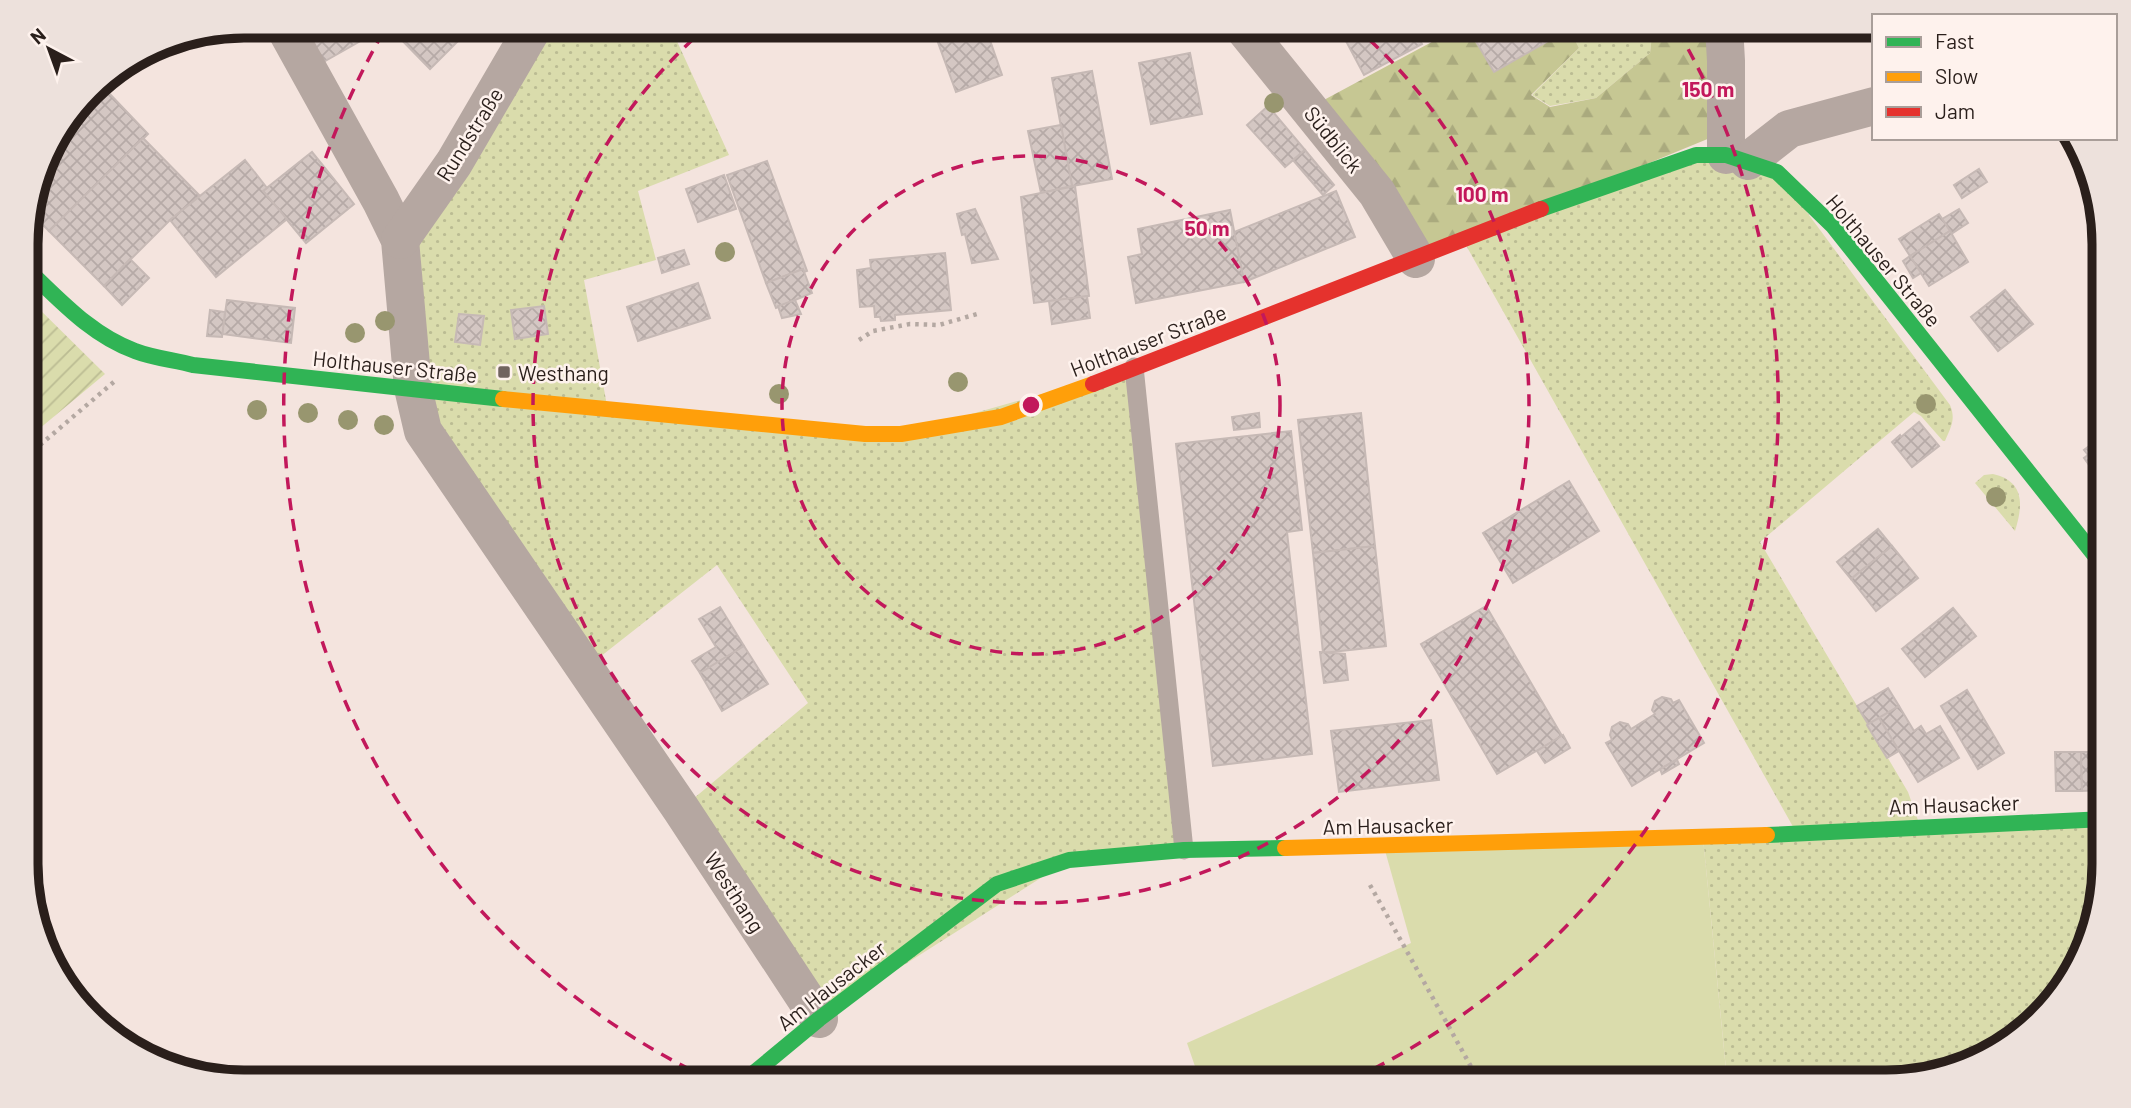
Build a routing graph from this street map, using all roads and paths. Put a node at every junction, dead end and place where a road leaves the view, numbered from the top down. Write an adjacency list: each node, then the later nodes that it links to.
1 (291, 38): 7 (street, Westhang)
2 (527, 38): 7 (street, Rundstraße)
3 (1252, 38): 8 (street, Südblick)
4 (1725, 38): 6 (street)
5 (1872, 107): 6 (street)
6 (1737, 158): 8 (street, Holthauser Straße); 16 (street, Holthauser Straße)
7 (400, 240): 14 (street, Westhang)
8 (1416, 259): 13 (street, Holthauser Straße)
9 (39, 280): 12 (street, Holthauser Straße)
10 (977, 314): 11 (path)
11 (859, 340)
12 (135, 351): 14 (street, Holthauser Straße); 15 (path)
13 (1134, 367): 14 (street, Holthauser Straße); 18 (lane)
14 (413, 388): 20 (street, Westhang)
15 (39, 446)
16 (2092, 552)
17 (2092, 820): 18 (street, Am Hausacker)
18 (1184, 850): 20 (street, Am Hausacker)
19 (1370, 884): 21 (path)
20 (819, 1019): 22 (street, Am Hausacker)
21 (1472, 1069)
22 (758, 1070)

